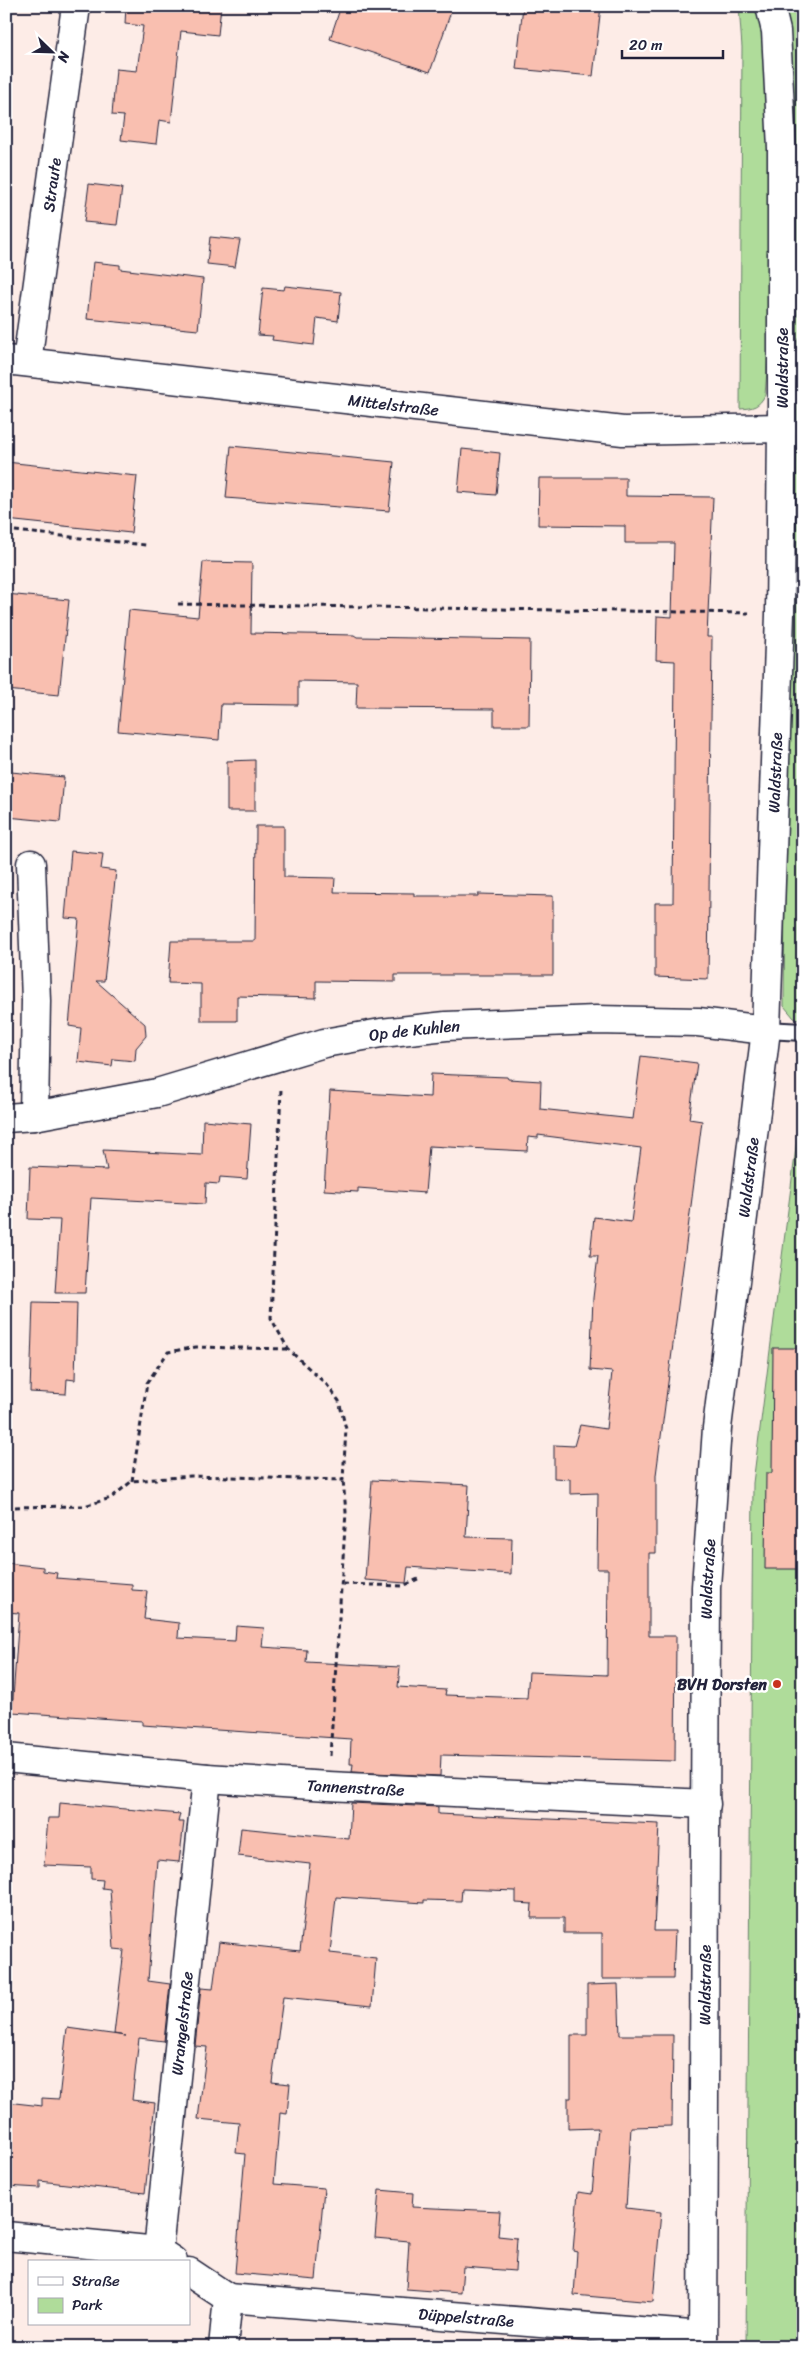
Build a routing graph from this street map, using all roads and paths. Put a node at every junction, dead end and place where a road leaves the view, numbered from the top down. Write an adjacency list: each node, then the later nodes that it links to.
1 (76, 6): 3 (street, Straute)
2 (770, 6): 4 (street, Waldstraße)
3 (17, 361): 4 (street, Mittelstraße)
4 (782, 428): 8 (street, Waldstraße)
5 (6, 530): 6 (path)
6 (146, 545)
7 (178, 604): 8 (path)
8 (780, 614): 10 (street, Waldstraße)
9 (31, 864): 13 (street)
10 (766, 1030): 11 (lane, Op de Kuhlen); 12 (street, Op de Kuhlen); 24 (street, Waldstraße)
11 (803, 1032)
12 (282, 1056): 13 (street, Op de Kuhlen); 15 (path)
13 (34, 1116): 14 (street, Op de Kuhlen)
14 (6, 1118)
15 (288, 1349): 16 (path); 17 (path)
16 (343, 1480): 17 (path); 20 (path)
17 (132, 1482): 18 (path)
18 (6, 1507)
19 (418, 1579): 20 (path)
20 (343, 1584): 23 (path)
21 (6, 1758): 22 (street, Tannenstraße)
22 (207, 1778): 23 (street, Tannenstraße); 26 (street, Wrangelstraße)
23 (328, 1786): 24 (street, Tannenstraße)
24 (706, 1804): 29 (street, Waldstraße)
25 (6, 2236): 26 (street)
26 (166, 2256)
27 (190, 2273): 28 (street)
28 (228, 2298): 29 (street, Düppelstraße); 30 (street)
29 (703, 2341)
30 (223, 2347)

